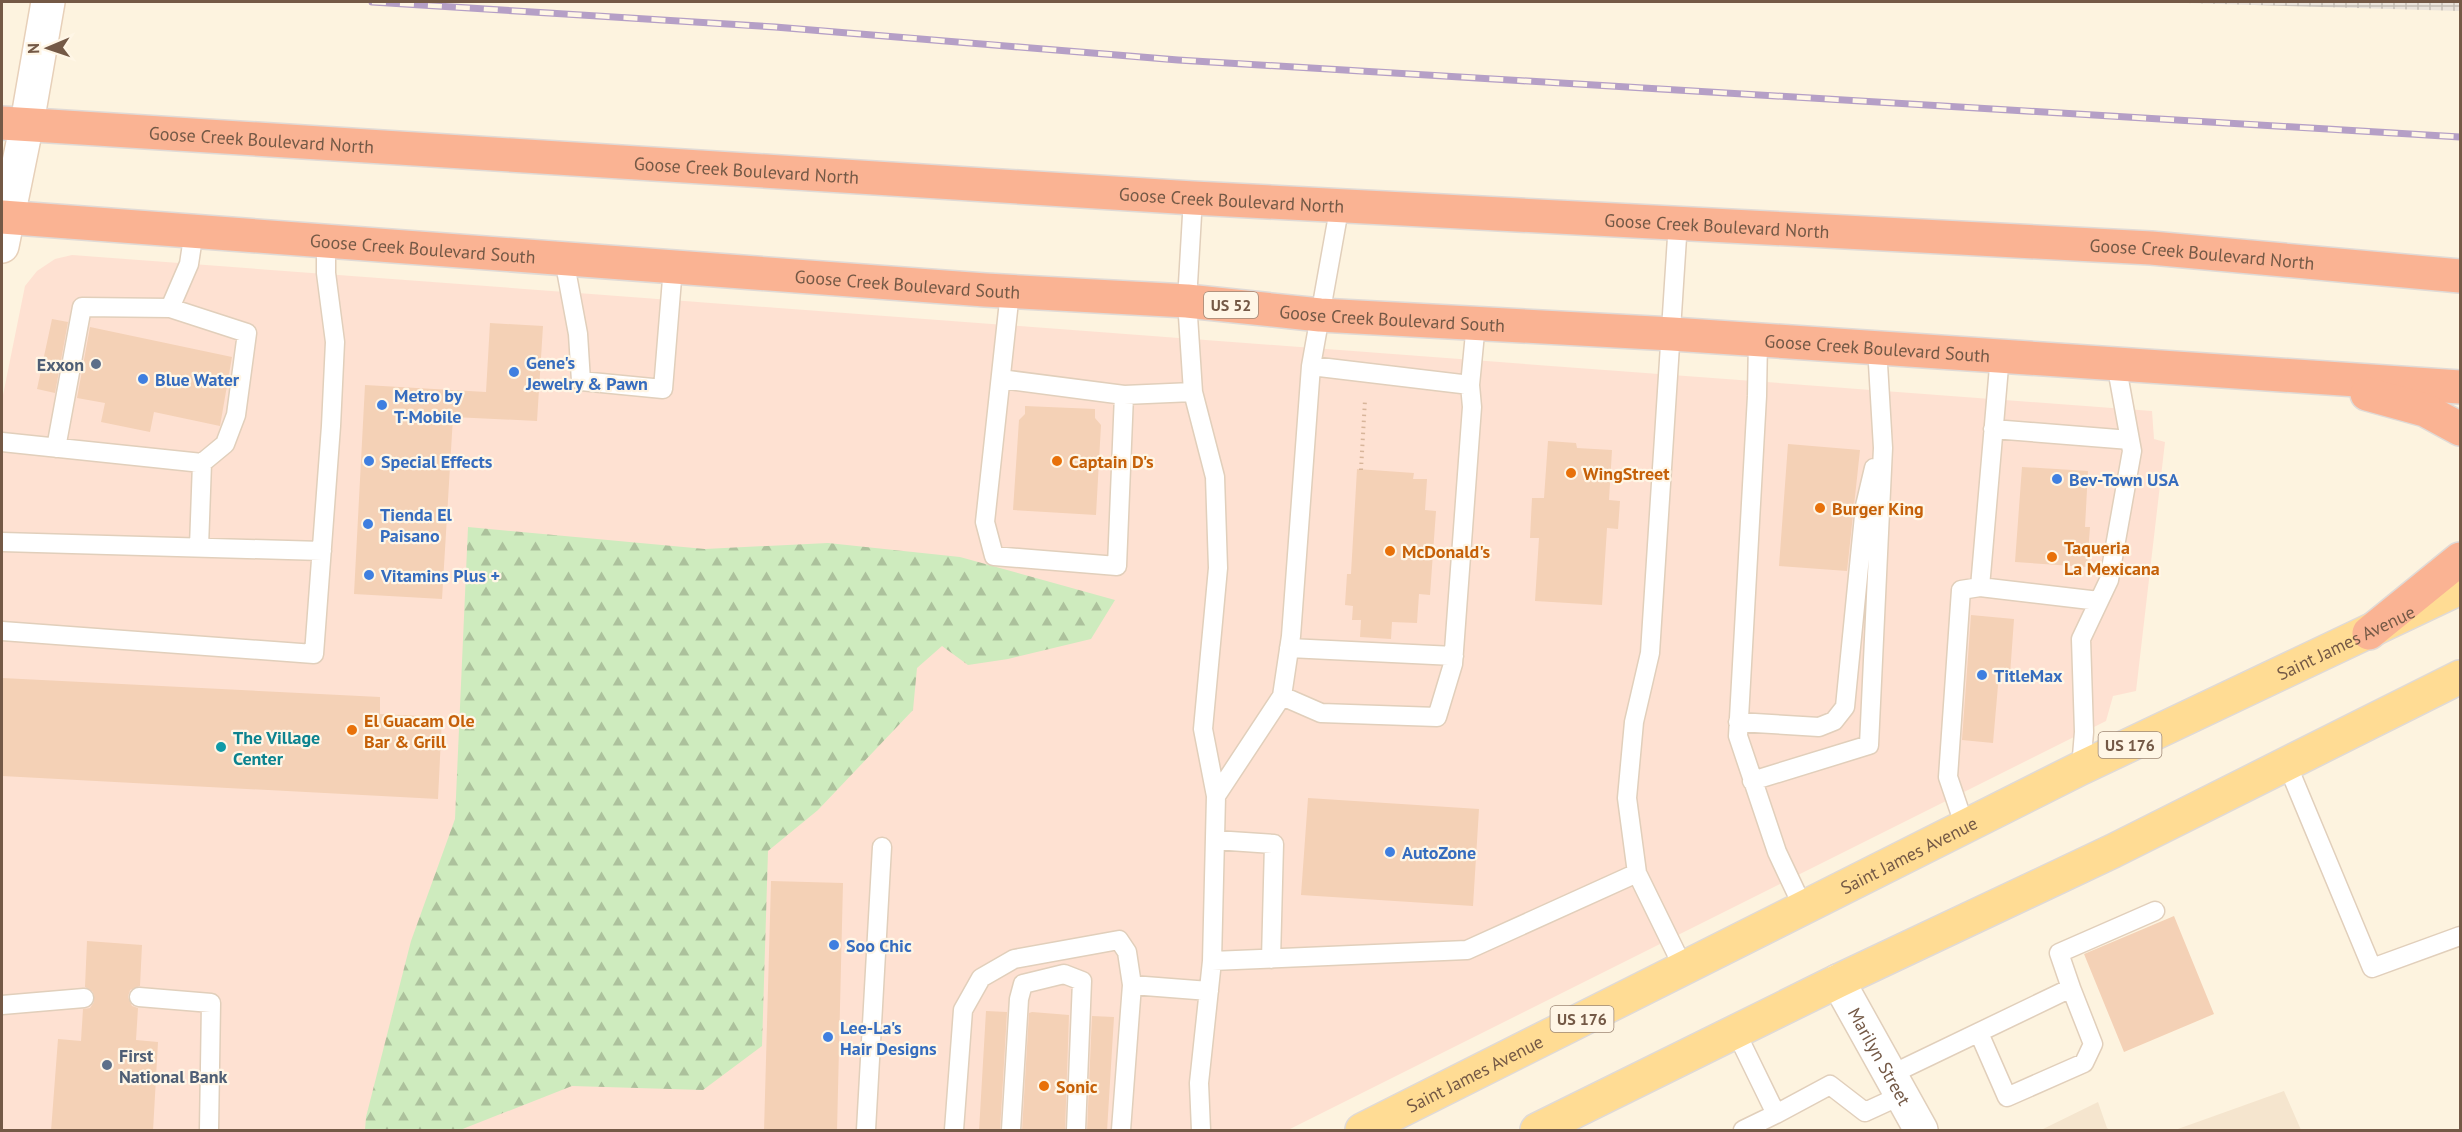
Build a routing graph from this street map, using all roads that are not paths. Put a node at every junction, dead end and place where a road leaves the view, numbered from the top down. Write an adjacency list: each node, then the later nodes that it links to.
1 (48, 2): 2 (main road)
2 (14, 123): 3 (highway, Goose Creek Boulevard North); 6 (main road)
3 (1193, 198): 4 (highway, Goose Creek Boulevard North); 13 (lane)
4 (1340, 204): 5 (highway, Goose Creek Boulevard North); 15 (lane)
5 (1678, 222): 11 (highway, Goose Creek Boulevard North); 17 (lane)
6 (4, 227): 7 (highway, Goose Creek Boulevard South / US 52)
7 (194, 231): 8 (highway, Goose Creek Boulevard South / US 52); 14 (lane)
8 (326, 241): 9 (highway, Goose Creek Boulevard South / US 52); 38 (lane)
9 (564, 259): 10 (highway, Goose Creek Boulevard South / US 52); 10 (lane)
10 (673, 267): 12 (highway, Goose Creek Boulevard South / US 52)
11 (2460, 276)
12 (1010, 292): 13 (highway, Goose Creek Boulevard South / US 52); 24 (lane)
13 (1187, 300): 15 (highway, Goose Creek Boulevard South / US 52); 27 (lane)
14 (170, 309): 34 (lane); 35 (lane)
15 (1320, 315): 16 (highway, Goose Creek Boulevard South / US 52); 22 (lane)
16 (1476, 323): 17 (highway, Goose Creek Boulevard South / US 52); 25 (lane)
17 (1672, 334): 18 (highway, Goose Creek Boulevard South / US 52); 57 (lane)
18 (1758, 339): 19 (highway, Goose Creek Boulevard South / US 52); 49 (lane)
19 (1877, 347): 20 (highway, Goose Creek Boulevard South / US 52); 31 (lane)
20 (2000, 355): 21 (highway, Goose Creek Boulevard South / US 52); 29 (lane)
21 (2116, 363): 23 (highway, Goose Creek Boulevard South / US 52); 32 (lane)
22 (1311, 366): 25 (lane); 45 (lane)
23 (2308, 376): 26 (highway, Goose Creek Boulevard South / US 52); 30 (highway)
24 (1001, 379): 28 (lane); 28 (lane)
25 (1470, 385): 46 (lane)
26 (2460, 387)
27 (1193, 392): 28 (lane); 53 (lane)
28 (1124, 395)
29 (1994, 429): 32 (lane); 40 (lane)
30 (2460, 429)
31 (1882, 433): 49 (lane); 52 (lane)
32 (2130, 440): 42 (lane)
33 (2, 442): 34 (lane)
34 (56, 448): 35 (lane)
35 (202, 463): 37 (lane)
36 (2, 542): 37 (lane)
37 (199, 547): 38 (lane)
38 (321, 551): 43 (lane)
39 (2460, 559): 44 (highway)
40 (1980, 587): 42 (lane); 54 (lane)
41 (2460, 588): 44 (main road, Saint James Avenue / US 176)
42 (2099, 601): 51 (lane)
43 (2, 631)
44 (2369, 633): 51 (main road, Saint James Avenue / US 176)
45 (1289, 648): 46 (lane); 48 (lane)
46 (1454, 656): 48 (lane)
47 (2460, 677): 50 (main road)
48 (1282, 696): 53 (lane)
49 (1738, 722): 52 (lane)
50 (2287, 764): 60 (lane); 64 (main road)
51 (2081, 768): 54 (main road, Saint James Avenue / US 176)
52 (1752, 781): 58 (lane)
53 (1216, 796): 55 (lane)
54 (1965, 827): 58 (main road, Saint James Avenue / US 176)
55 (1215, 840): 61 (lane); 62 (lane)
56 (882, 847): 77 (lane)
57 (1637, 873): 61 (lane); 63 (lane)
58 (1803, 907): 63 (main road, Saint James Avenue / US 176)
59 (2155, 911): 66 (lane)
60 (2460, 936)
61 (1270, 959): 62 (lane)
62 (1212, 961): 67 (lane)
63 (1684, 969): 83 (main road, Saint James Avenue / US 176)
64 (1838, 981): 71 (main road); 73 (main road, Marilyn Street)
65 (1132, 985): 67 (lane); 78 (lane); 81 (lane)
66 (2072, 988): 72 (lane); 72 (lane)
67 (1209, 992): 82 (lane)
68 (139, 997): 76 (lane)
69 (84, 998): 70 (lane)
70 (2, 1005)
71 (1736, 1032): 74 (lane); 75 (main road)
72 (1979, 1033): 73 (lane)
73 (1896, 1085): 74 (lane); 86 (main road, Marilyn Street)
74 (1776, 1114): 85 (lane)
75 (1579, 1121): 84 (main road)
76 (208, 1131)
77 (866, 1131)
78 (954, 1131)
79 (1011, 1131): 80 (lane)
80 (1076, 1131)
81 (1121, 1131)
82 (1201, 1131)
83 (1362, 1131)
84 (1537, 1131)
85 (1743, 1131)
86 (1922, 1131)

